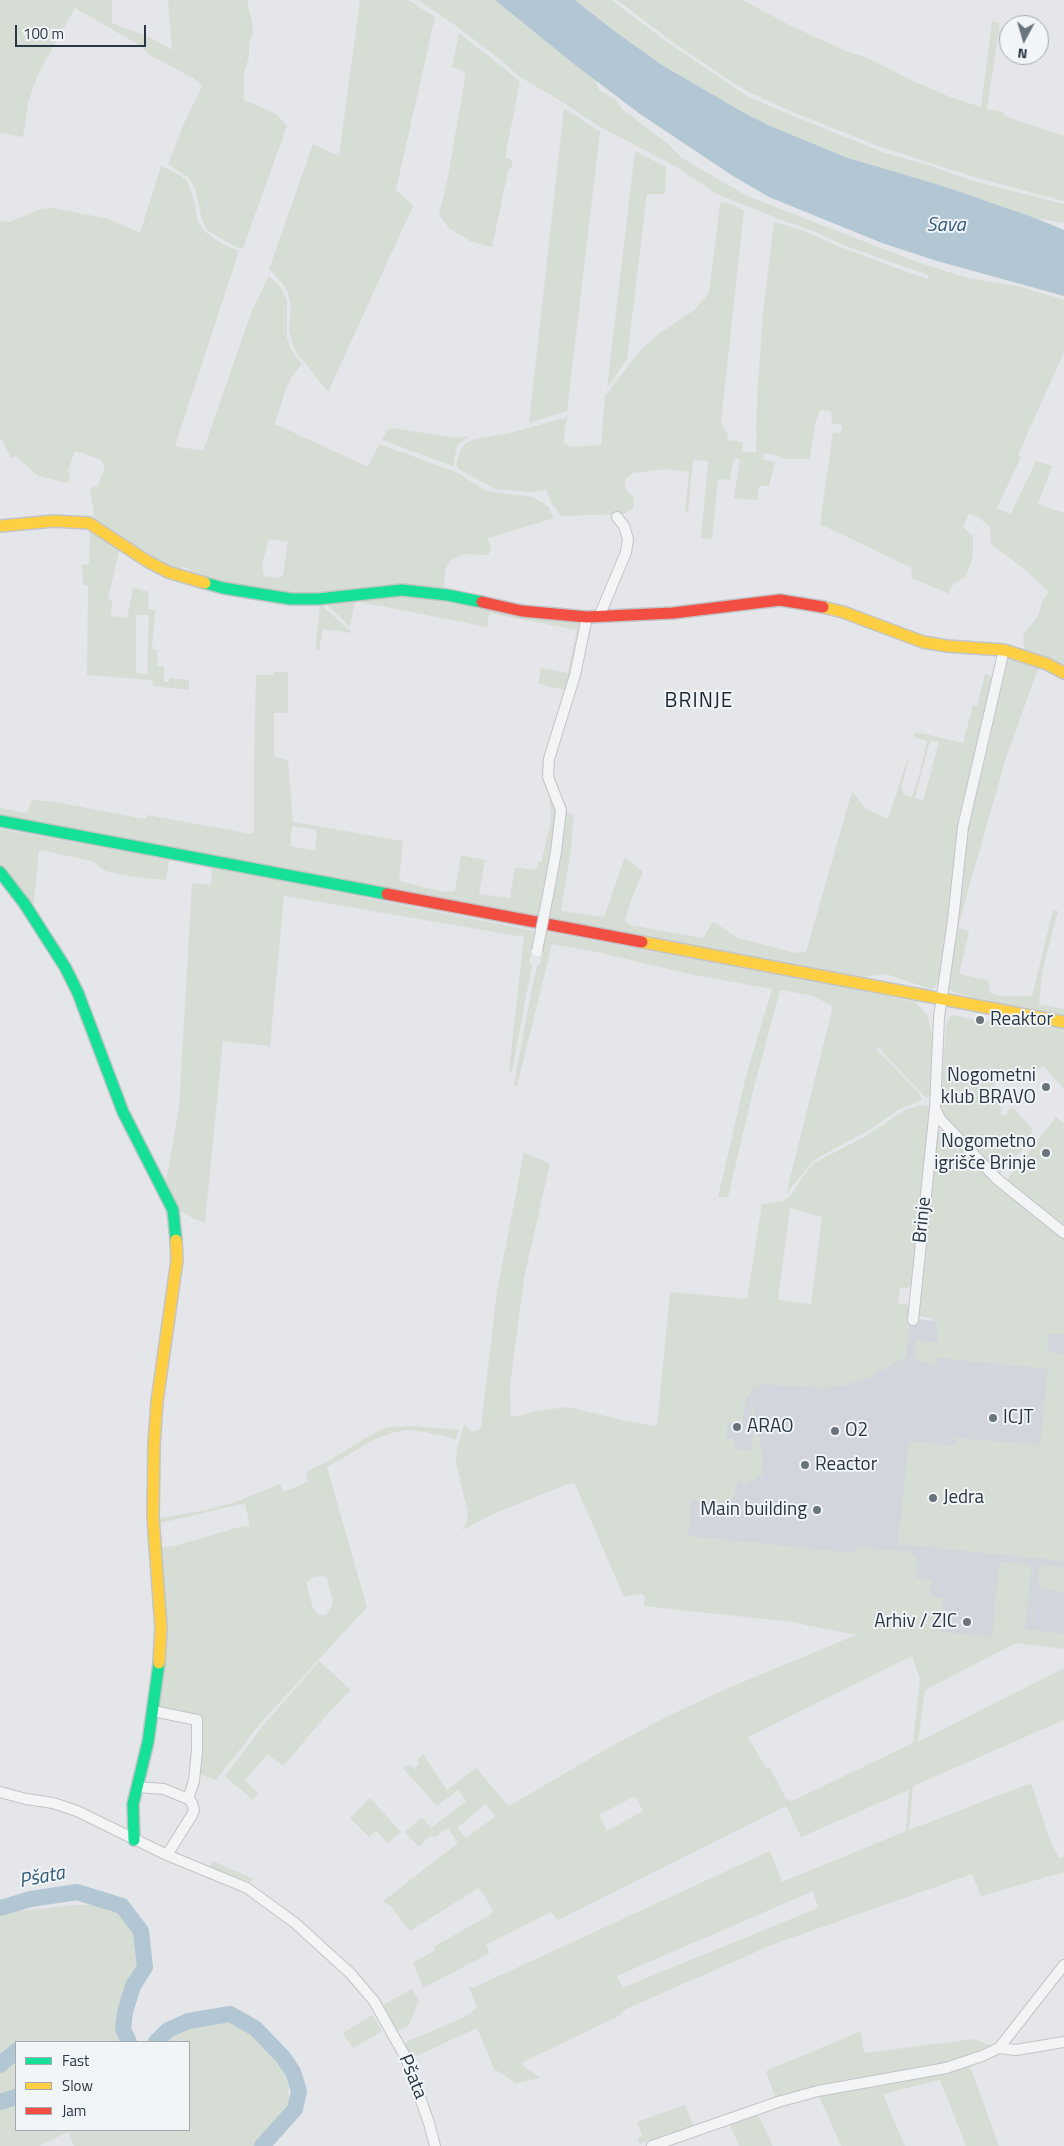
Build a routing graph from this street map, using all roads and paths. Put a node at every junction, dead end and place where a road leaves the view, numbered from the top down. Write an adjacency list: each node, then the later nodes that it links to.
1 (616, 517): 4 (street)
2 (0, 526): 3 (street)
3 (587, 617): 4 (street); 9 (street, bridge)
4 (600, 617): 5 (street)
5 (1004, 650): 6 (street); 10 (street, Brinje)
6 (1064, 672)
7 (0, 821): 10 (street)
8 (0, 872): 15 (street)
9 (537, 951)
10 (941, 1000): 11 (street); 12 (street, Brinje)
11 (1064, 1022)
12 (935, 1108): 13 (street); 14 (street, Brinje)
13 (1064, 1233)
14 (913, 1320)
15 (153, 1711): 16 (street); 18 (street)
16 (137, 1787): 18 (street); 19 (street)
17 (0, 1792): 19 (street, Pšata)
18 (188, 1799): 20 (street)
19 (134, 1840): 20 (street, Pšata)
20 (167, 1855): 24 (street, Pšata)
21 (1064, 1965): 23 (street)
22 (1064, 2042): 23 (street)
23 (999, 2048): 25 (street)
24 (435, 2146)
25 (652, 2146)

